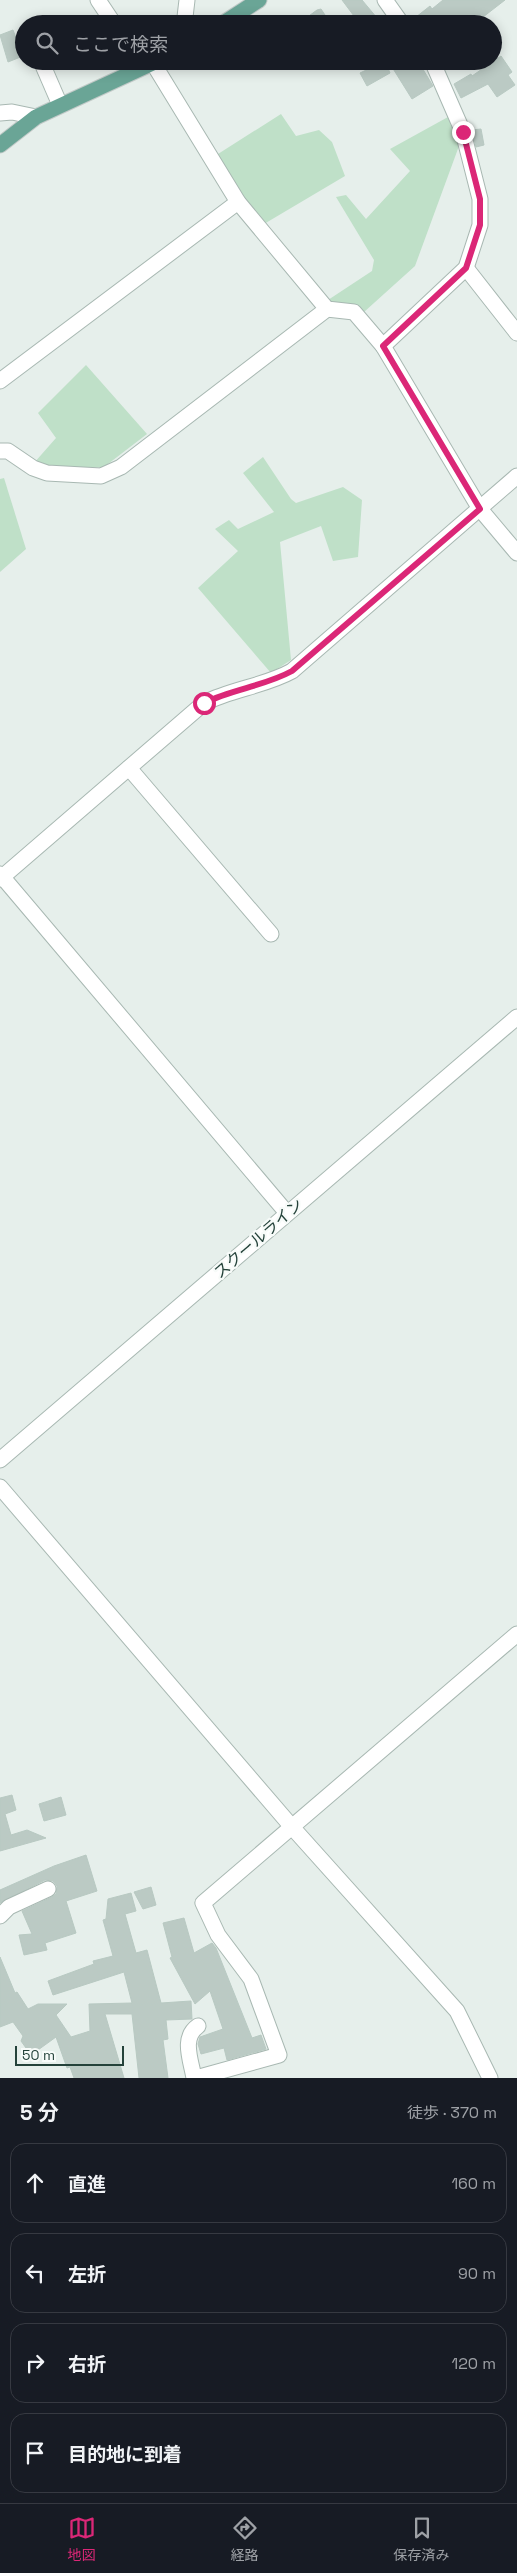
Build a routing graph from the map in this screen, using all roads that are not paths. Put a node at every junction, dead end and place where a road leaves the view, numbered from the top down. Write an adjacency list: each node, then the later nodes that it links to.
1 (98, 0): 5 (street)
2 (187, 0): 6 (street)
3 (260, 0): 7 (main road)
4 (385, 0): 8 (street)
5 (108, 15)
6 (185, 15)
7 (236, 15)
8 (396, 15)
9 (45, 70): 13 (street)
10 (133, 70): 13 (main road)
11 (153, 70): 17 (street)
12 (436, 70): 18 (street)
13 (60, 105): 15 (main road)
14 (0, 113): 15 (street)
15 (36, 117): 16 (main road)
16 (0, 145)
17 (238, 202): 19 (street); 22 (street)
18 (466, 268): 20 (street); 21 (street)
19 (327, 309): 21 (street); 23 (street)
20 (517, 332)
21 (383, 346): 25 (street)
22 (0, 381)
23 (0, 451)
24 (517, 476): 25 (street)
25 (480, 509): 26 (street); 27 (street)
26 (517, 553)
27 (129, 768): 28 (street); 29 (street)
28 (1, 877): 31 (street)
29 (271, 934)
30 (517, 1017): 31 (street, スクールライン)
31 (287, 1213): 32 (street, スクールライン)
32 (0, 1460)
33 (0, 1486): 35 (street)
34 (517, 1634): 35 (street)
35 (292, 1827): 39 (street); 40 (street)
36 (48, 1889): 37 (street)
37 (0, 1916)
38 (198, 2026): 39 (street)
39 (195, 2078)
40 (490, 2078)

